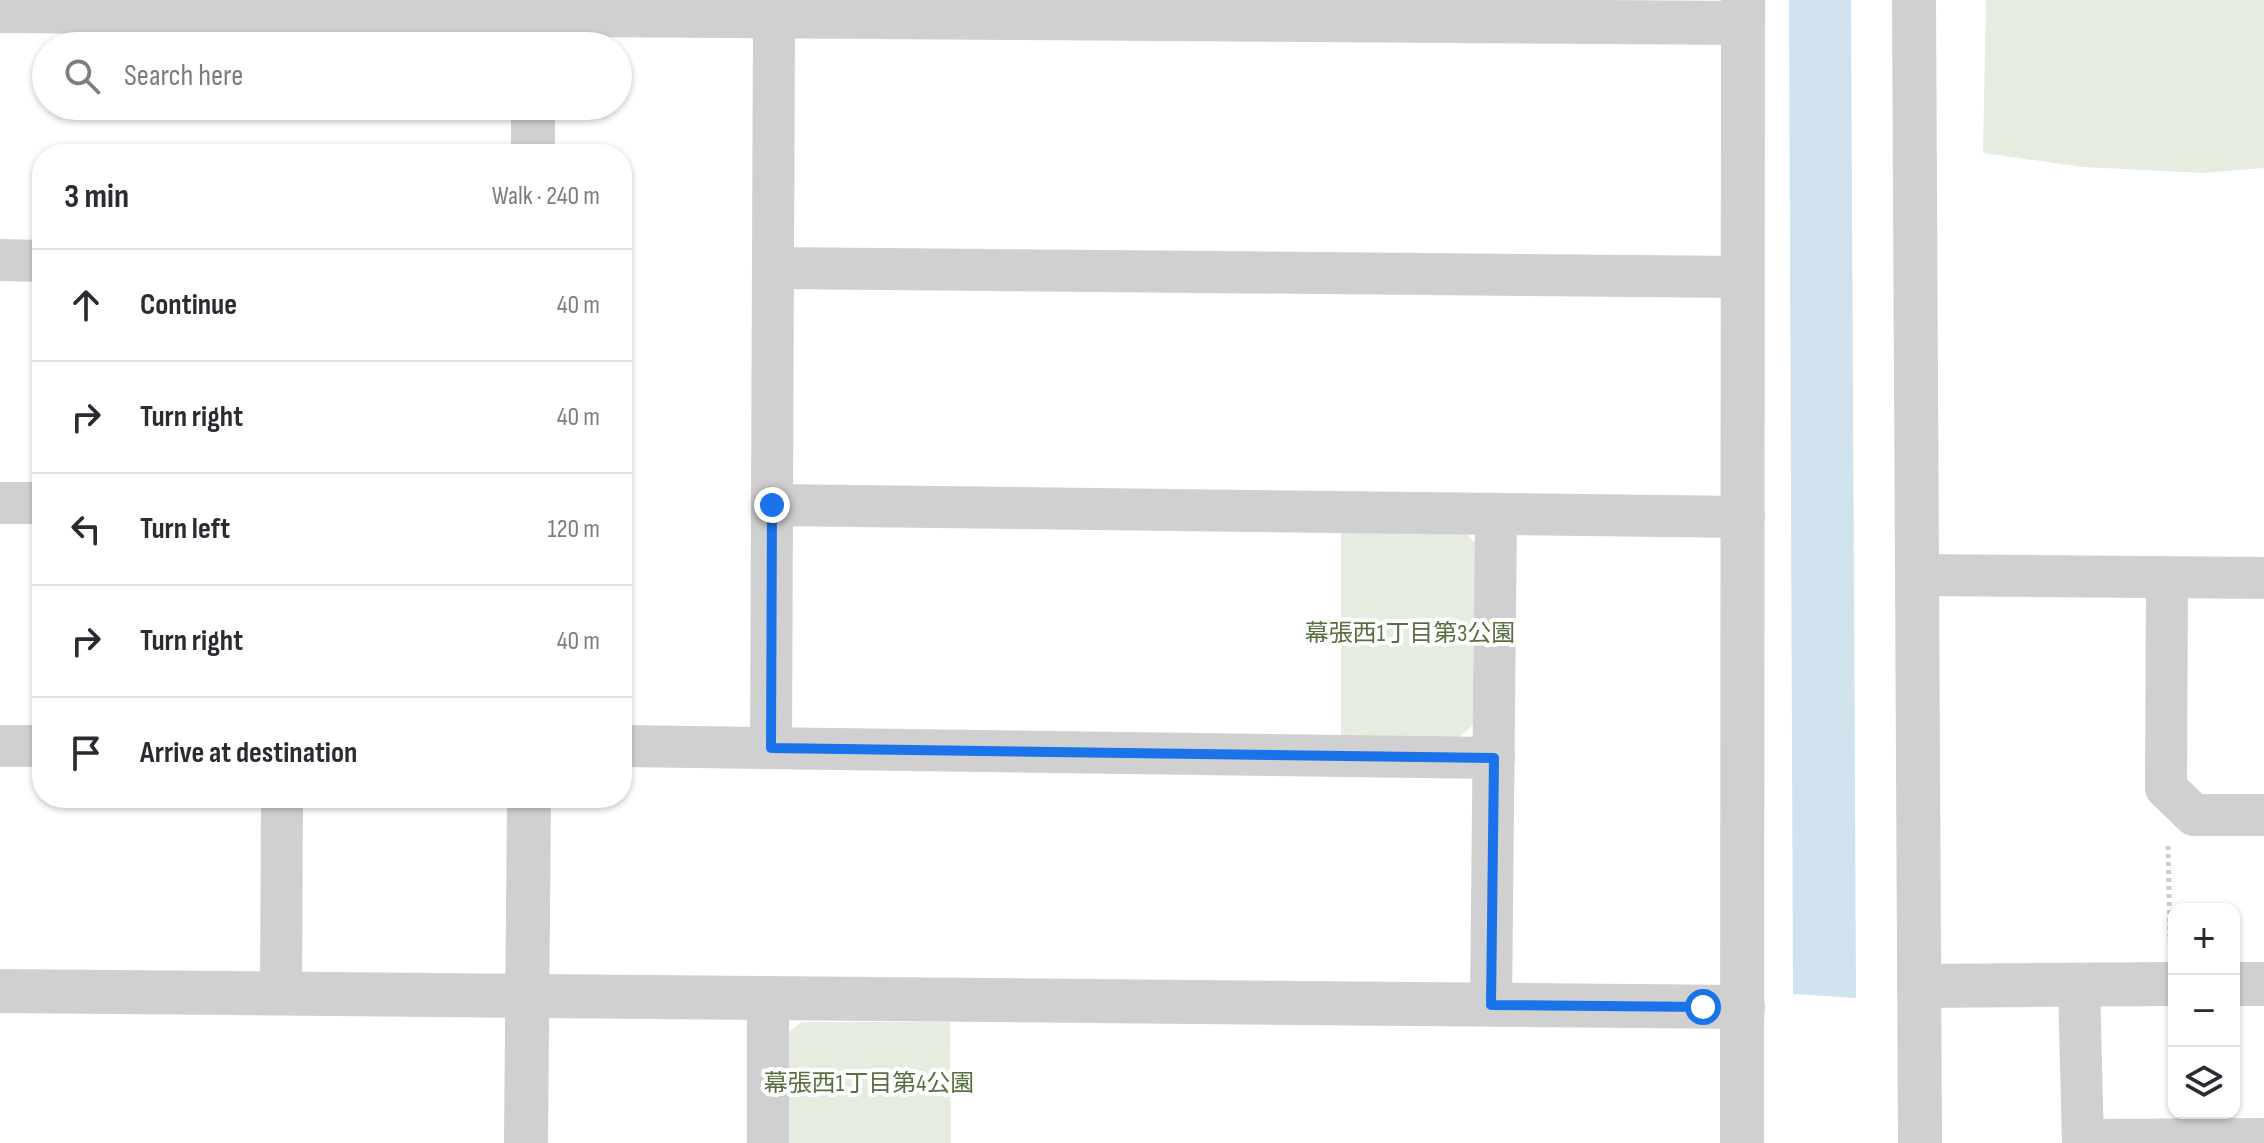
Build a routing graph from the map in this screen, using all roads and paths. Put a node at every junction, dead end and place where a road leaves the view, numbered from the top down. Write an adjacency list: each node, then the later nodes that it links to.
1 (1914, 0): 18 (street)
2 (136, 6): 3 (street); 6 (street)
3 (0, 11)
4 (1743, 12): 5 (street); 12 (street)
5 (774, 17): 6 (street); 11 (street)
6 (533, 20)
7 (533, 120): 8 (street)
8 (533, 144)
9 (0, 260): 10 (street)
10 (32, 261)
11 (774, 268): 12 (street); 15 (street)
12 (1743, 277): 17 (street)
13 (0, 503): 14 (street)
14 (32, 503)
15 (772, 505): 16 (street); 24 (street)
16 (1496, 514): 17 (street); 25 (street)
17 (1744, 517): 41 (street)
18 (1916, 575): 20 (street); 35 (street)
19 (2264, 578): 20 (street)
20 (2167, 579): 26 (street)
21 (0, 746): 22 (street)
22 (32, 746)
23 (632, 746): 24 (street)
24 (771, 748): 25 (street)
25 (1494, 758): 40 (street)
26 (2180, 803): 29 (street); 30 (path)
27 (282, 808): 37 (street)
28 (529, 808): 38 (street)
29 (2264, 815)
30 (2169, 903)
31 (2168, 984): 34 (street)
32 (2240, 984): 33 (street)
33 (2264, 984)
34 (2079, 985): 35 (street); 43 (street)
35 (1919, 986): 47 (street)
36 (0, 991): 37 (street)
37 (281, 994): 38 (street)
38 (528, 996): 39 (street); 44 (street)
39 (768, 998): 40 (street); 45 (street)
40 (1491, 1005): 41 (street)
41 (1743, 1007): 46 (street)
42 (2264, 1139): 43 (street)
43 (2083, 1142)
44 (526, 1143)
45 (768, 1143)
46 (1742, 1143)
47 (1920, 1143)

